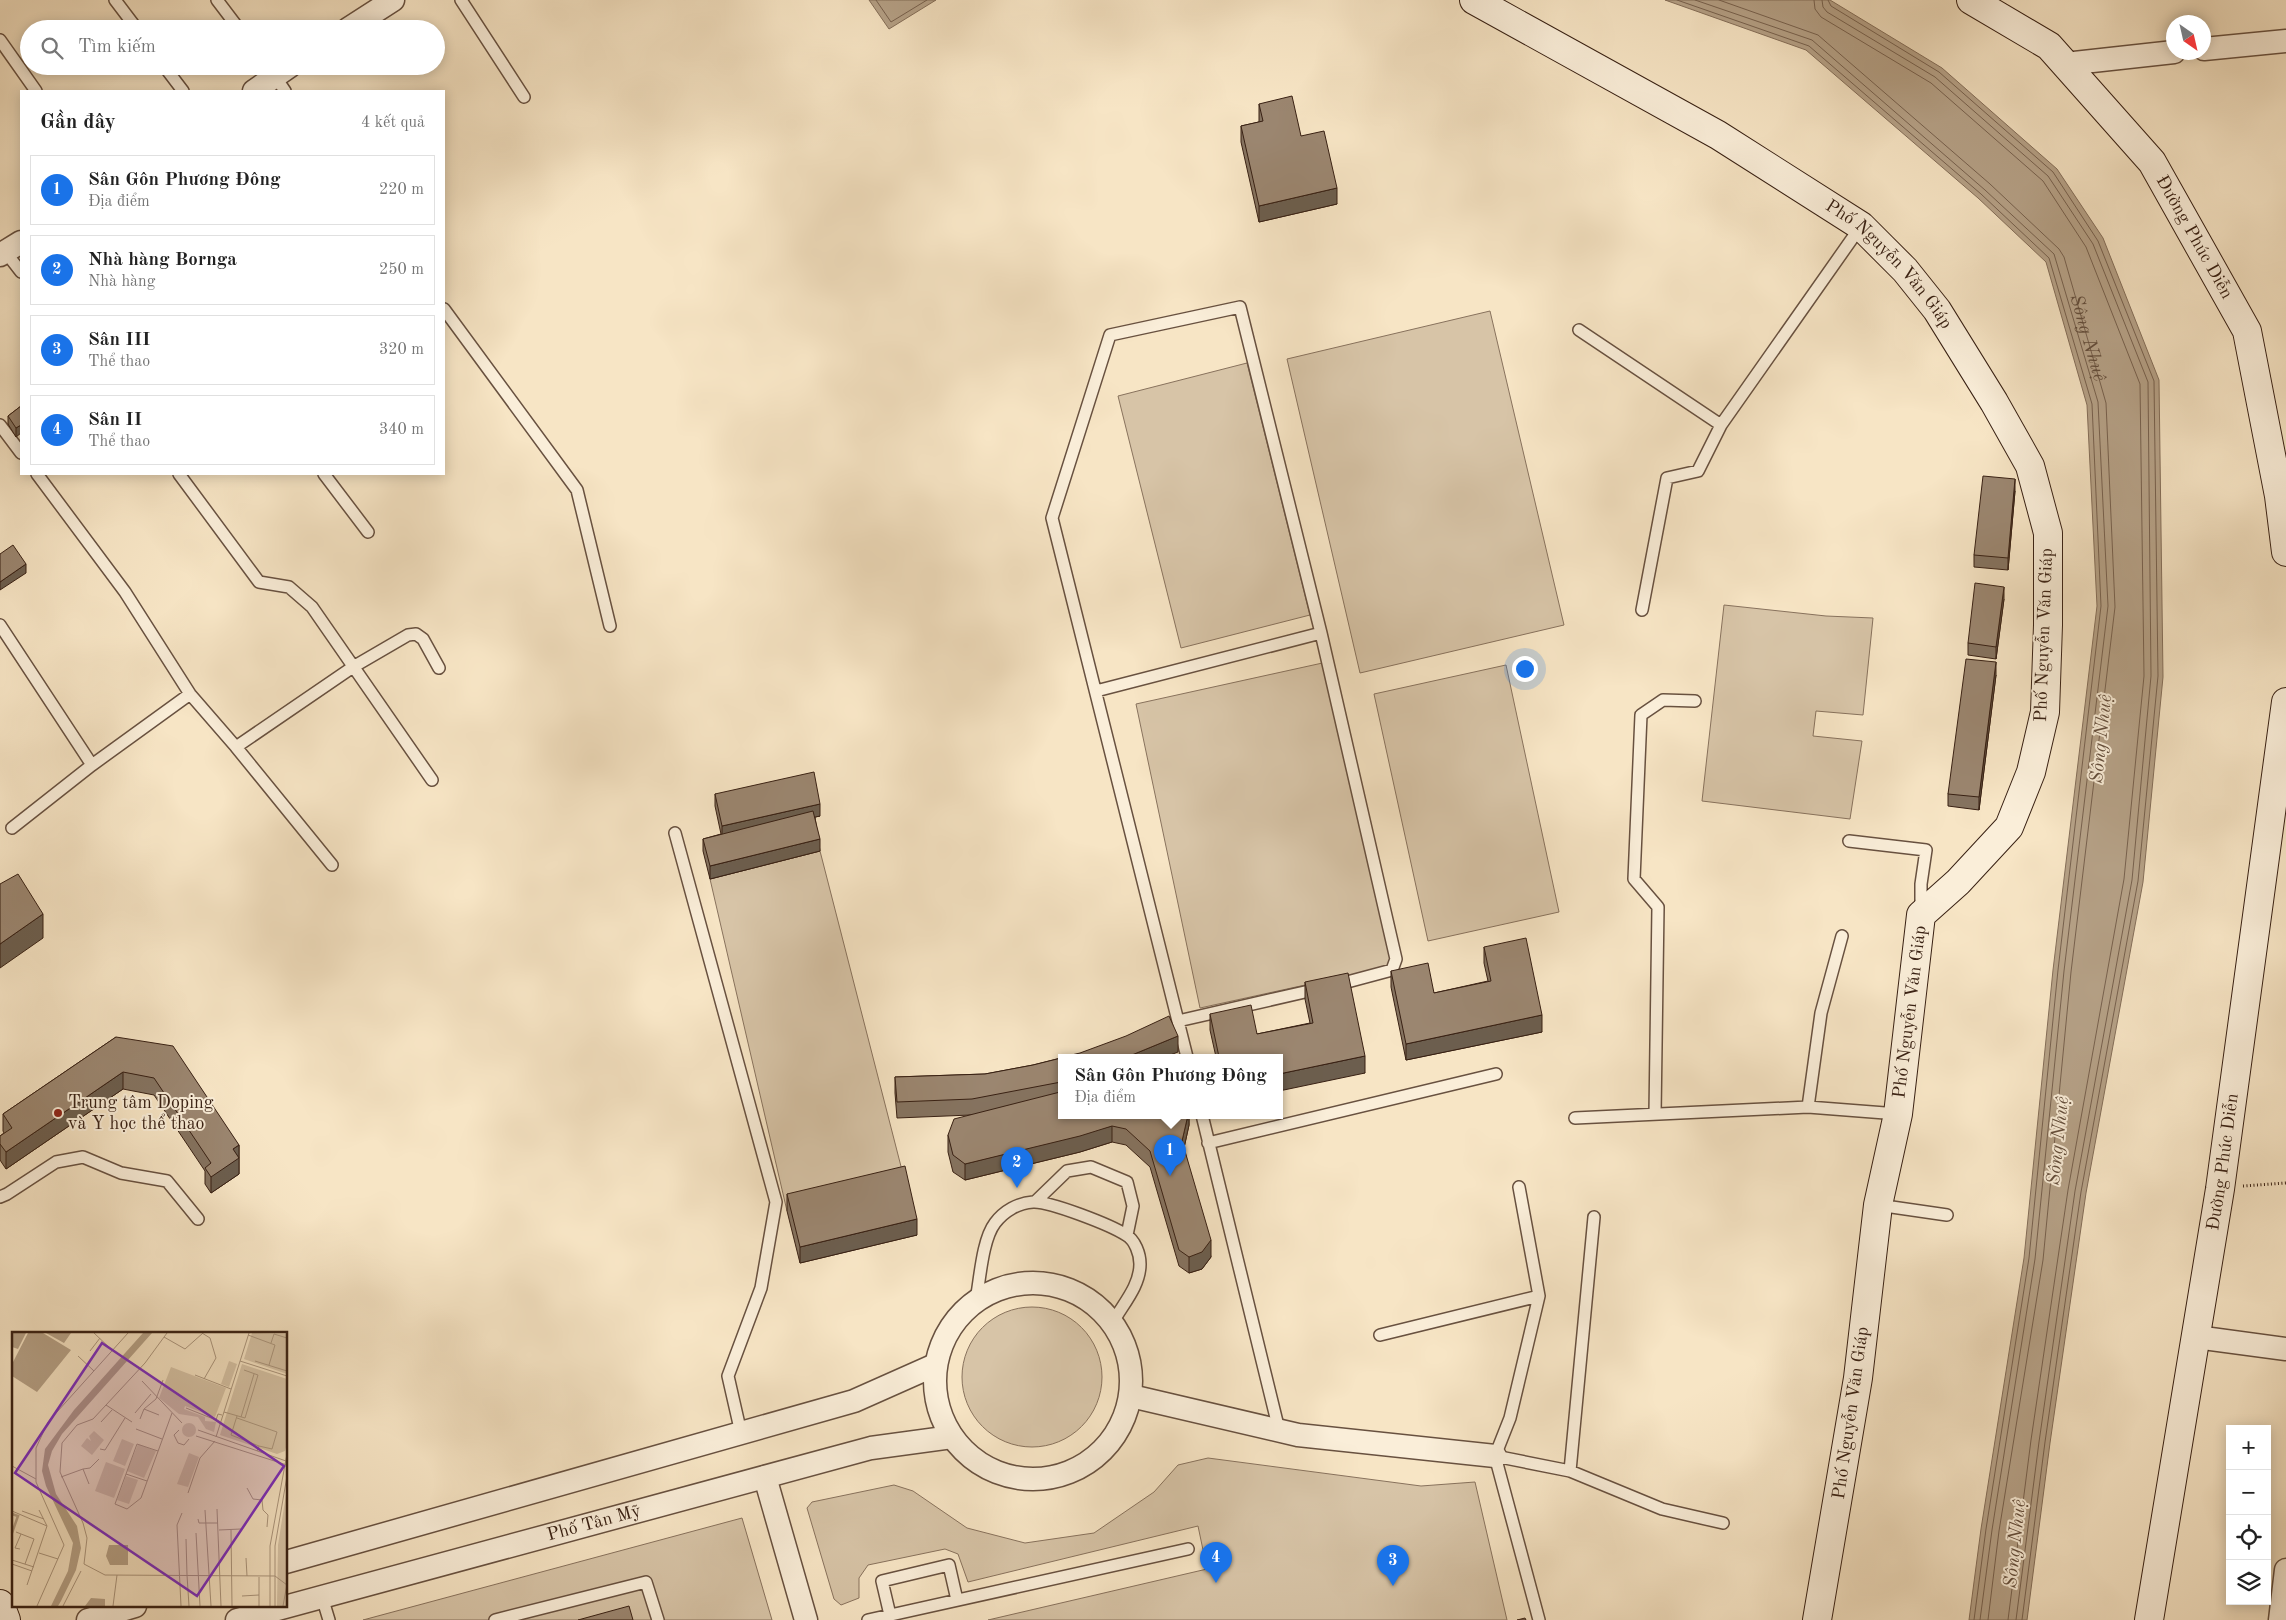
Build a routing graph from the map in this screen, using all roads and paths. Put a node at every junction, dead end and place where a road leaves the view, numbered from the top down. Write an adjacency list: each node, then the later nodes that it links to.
1 (115, 0): 7 (lane)
2 (218, 0): 8 (lane)
3 (393, 0): 9 (street)
4 (461, 0): 22 (lane)
5 (1474, 0): 23 (street, Phố Nguyễn Văn Giáp)
6 (1970, 0): 14 (street, Đường Phúc Diễn)
7 (130, 20)
8 (232, 20)
9 (362, 20)
10 (0, 40): 15 (lane)
11 (2286, 42): 12 (street)
12 (2211, 48)
13 (2166, 53): 14 (street)
14 (2064, 64): 35 (street, Đường Phúc Diễn)
15 (20, 68)
16 (25, 75): 19 (lane)
17 (171, 75): 20 (lane)
18 (280, 75): 21 (street)
19 (35, 90)
20 (182, 90)
21 (256, 90)
22 (524, 97)
23 (1861, 226): 29 (lane); 53 (street, Phố Nguyễn Văn Giáp)
24 (7, 248): 25 (lane)
25 (20, 270)
26 (445, 310): 38 (lane)
27 (1579, 330): 29 (lane)
28 (0, 425): 30 (lane)
29 (1721, 425): 36 (lane)
30 (20, 452)
31 (38, 475): 43 (lane)
32 (180, 475): 40 (lane)
33 (325, 475): 34 (lane)
34 (368, 532)
35 (2286, 552)
36 (1642, 610)
37 (0, 625): 47 (lane)
38 (610, 626)
39 (1321, 633): 42 (lane); 42 (lane); 55 (lane)
40 (353, 667): 41 (lane); 46 (lane); 48 (lane)
41 (439, 668)
42 (1096, 691): 55 (lane)
43 (190, 694): 46 (lane); 47 (lane)
44 (1695, 700): 59 (lane)
45 (2286, 702): 66 (street, Đường Phúc Diễn)
46 (236, 747): 52 (lane)
47 (92, 765): 49 (lane)
48 (432, 780)
49 (12, 828)
50 (675, 833): 83 (lane)
51 (1849, 841): 53 (lane)
52 (332, 865)
53 (1921, 915): 60 (street, Phố Nguyễn Văn Giáp)
54 (1842, 936): 58 (lane)
55 (1178, 1021): 56 (lane)
56 (1187, 1054)
57 (1496, 1074): 63 (lane)
58 (1808, 1107): 59 (lane); 60 (lane)
59 (1655, 1114): 61 (lane)
60 (1898, 1114): 69 (street, Phố Nguyễn Văn Giáp)
61 (1575, 1118)
62 (1203, 1119): 63 (lane)
63 (1208, 1143): 82 (lane)
64 (2286, 1183): 66 (path)
65 (1520, 1187): 74 (lane)
66 (2220, 1189): 78 (street, Đường Phúc Diễn)
67 (0, 1197): 72 (lane)
68 (1035, 1202): 73 (lane); 73 (lane); 75 (lane)
69 (1878, 1205): 70 (lane); 108 (street, Phố Nguyễn Văn Giáp)
70 (1946, 1215)
71 (1594, 1217): 86 (lane)
72 (198, 1218)
73 (1127, 1235): 76 (lane)
74 (1539, 1296): 77 (lane); 85 (lane)
75 (976, 1300): 76 (street); 80 (street)
76 (1112, 1322): 81 (street)
77 (1380, 1335)
78 (2196, 1337): 79 (street); 109 (street, Đường Phúc Diễn)
79 (2286, 1349)
80 (936, 1365): 83 (street); 84 (street)
81 (1131, 1396): 82 (street); 84 (street)
82 (1279, 1430): 85 (street)
83 (741, 1433): 90 (street)
84 (952, 1438): 87 (street, Phố Tân Mỹ)
85 (1495, 1456): 86 (lane); 107 (lane)
86 (1570, 1471): 88 (lane)
87 (765, 1478): 92 (street, Phố Tân Mỹ); 105 (street)
88 (1723, 1524)
89 (1188, 1549): 93 (lane)
90 (288, 1561)
91 (2286, 1570): 110 (street)
92 (322, 1597): 95 (street, Phố Tân Mỹ); 102 (lane)
93 (957, 1600): 98 (lane); 98 (lane)
94 (0, 1604): 99 (street)
95 (288, 1606)
96 (128, 1608): 100 (street)
97 (281, 1608): 101 (street, Phố Tân Mỹ)
98 (890, 1615): 106 (lane)
99 (6, 1620)
100 (88, 1620)
101 (237, 1620)
102 (329, 1620)
103 (495, 1620): 104 (lane)
104 (658, 1620)
105 (806, 1620)
106 (868, 1620)
107 (1539, 1620)
108 (1817, 1620)
109 (2148, 1620)
110 (2280, 1620)

